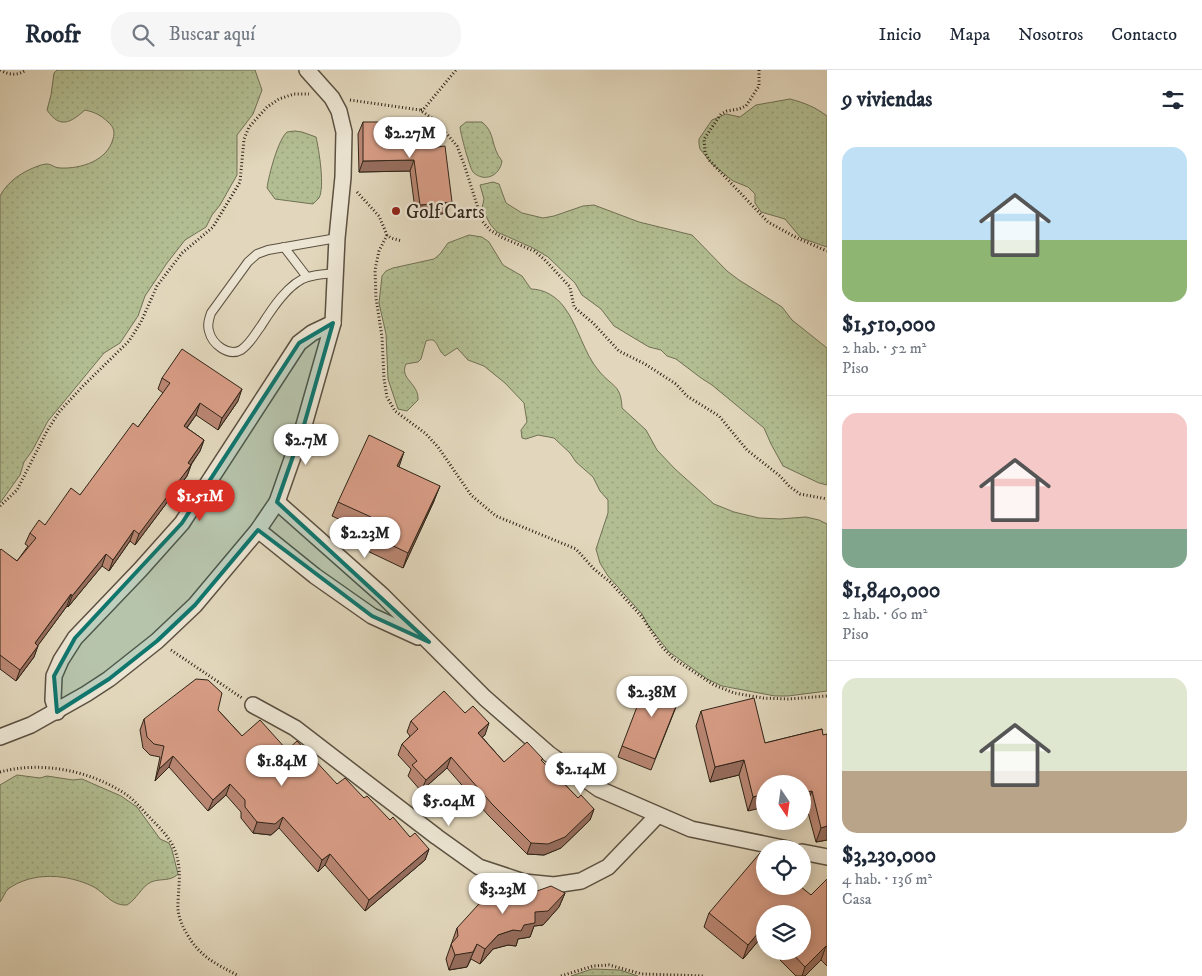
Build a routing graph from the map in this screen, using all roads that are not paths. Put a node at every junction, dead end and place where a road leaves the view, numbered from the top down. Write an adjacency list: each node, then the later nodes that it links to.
1 (307, 70): 2 (street)
2 (337, 238): 3 (lane); 4 (street)
3 (284, 247): 5 (lane); 5 (lane)
4 (335, 273): 5 (lane); 6 (street)
5 (308, 277)
6 (333, 323): 7 (street); 11 (street)
7 (277, 502): 8 (street); 9 (street)
8 (258, 530): 9 (street); 11 (street)
9 (429, 642): 13 (street)
10 (253, 705): 13 (street)
11 (57, 712): 12 (street)
12 (0, 737)
13 (657, 816): 14 (street)
14 (756, 842)
15 (811, 854): 16 (street)
16 (827, 857)

